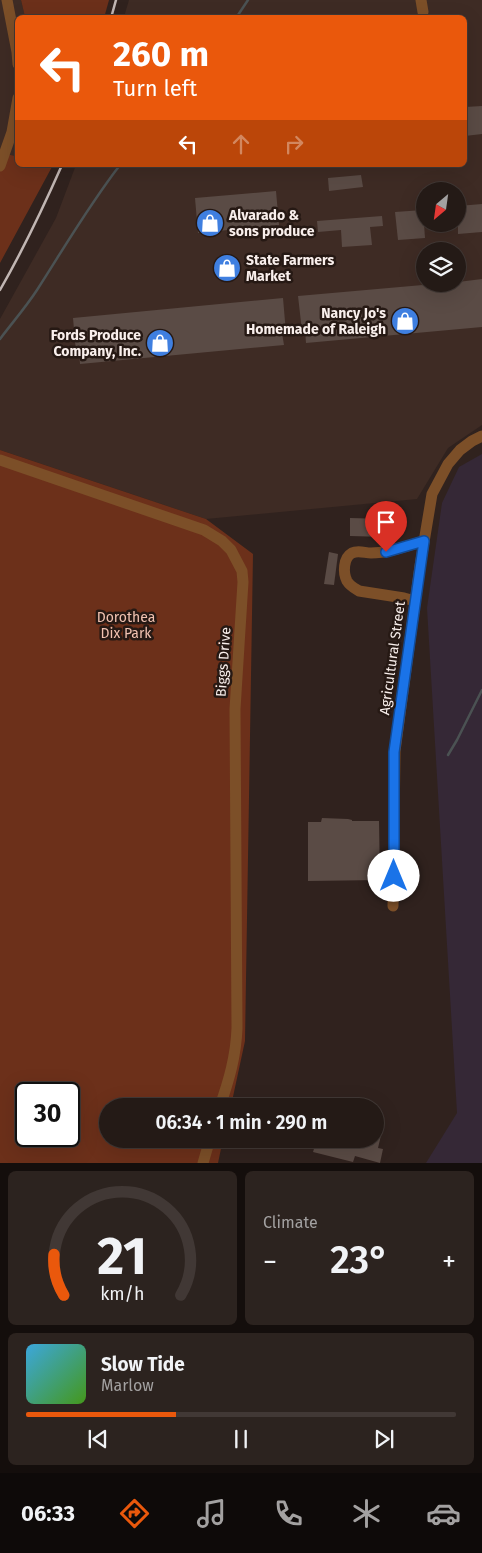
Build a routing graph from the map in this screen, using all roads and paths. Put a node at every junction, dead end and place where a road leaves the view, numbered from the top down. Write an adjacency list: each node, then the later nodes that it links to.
1 (7, 0): 4 (street)
2 (421, 0): 3 (street)
3 (422, 12)
4 (15, 42)
5 (15, 115): 6 (street)
6 (1, 159)
7 (482, 436): 9 (street, Agricultural Street)
8 (0, 460): 12 (street, Biggs Drive)
9 (424, 541): 10 (street, Agricultural Street); 10 (street)
10 (415, 601): 11 (street, Agricultural Street)
11 (393, 906)
12 (223, 1098)
13 (207, 1148): 14 (street)
14 (203, 1163)

